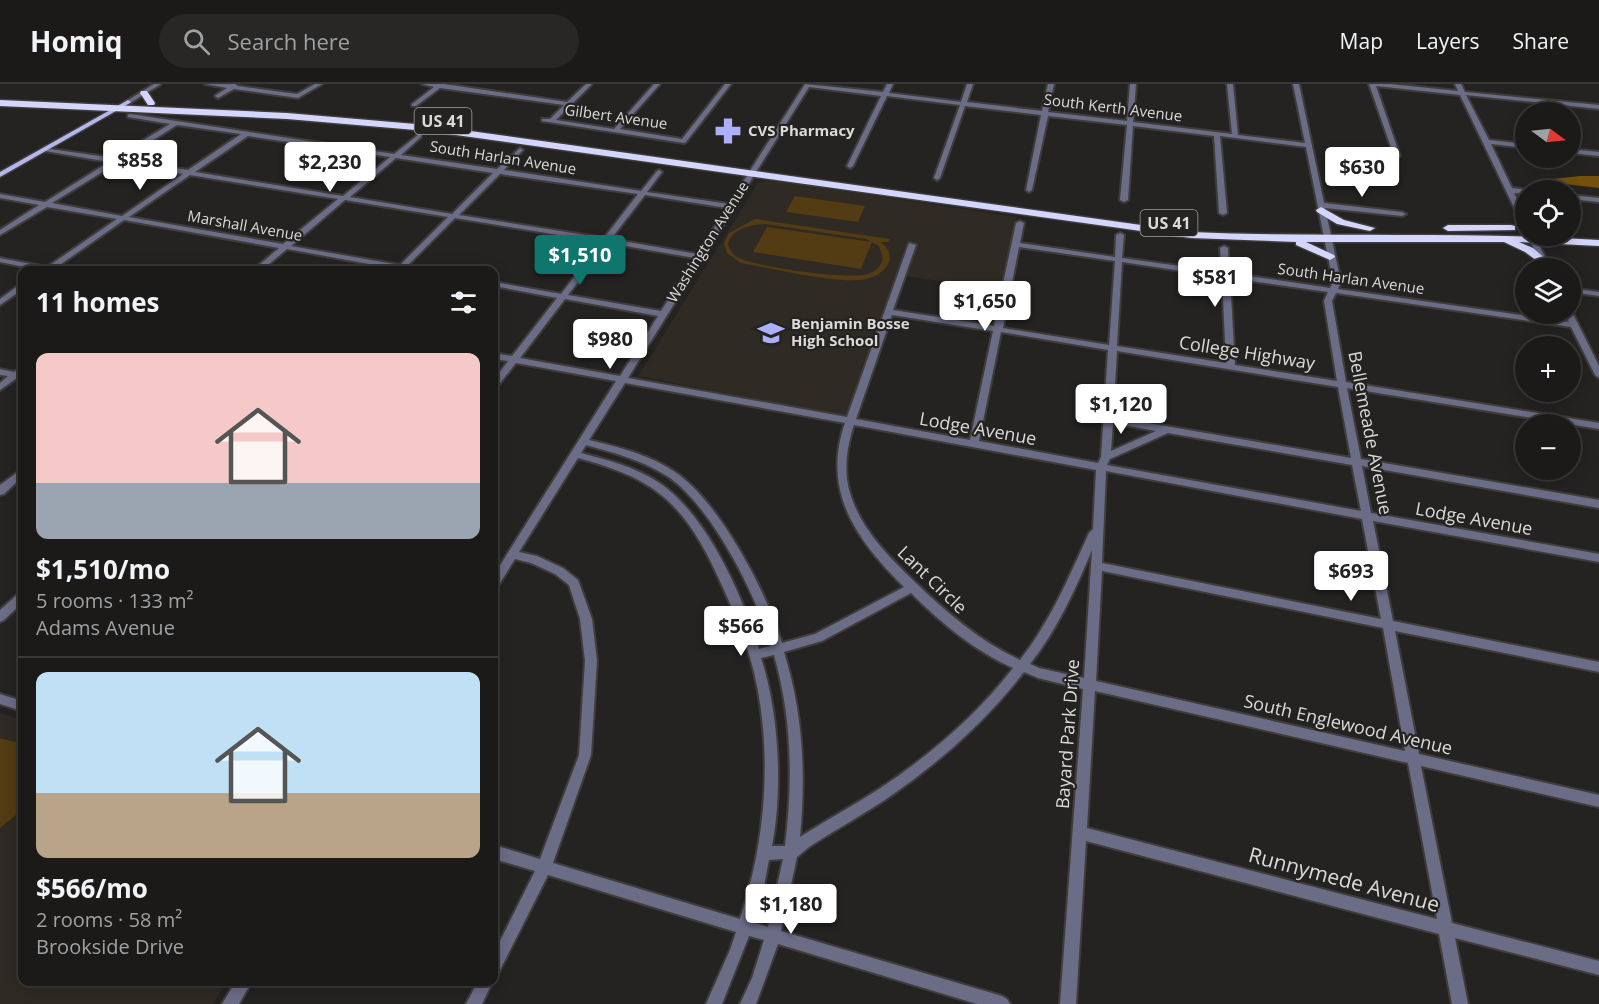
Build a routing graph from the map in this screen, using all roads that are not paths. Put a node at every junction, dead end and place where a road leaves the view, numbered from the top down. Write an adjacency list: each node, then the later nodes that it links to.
1 (158, 84): 22 (street)
2 (208, 84): 21 (street)
3 (319, 84): 21 (street)
4 (425, 84): 18 (street)
5 (457, 84): 27 (street)
6 (581, 84): 27 (street)
7 (590, 84): 27 (street)
8 (657, 84): 41 (street)
9 (728, 84): 41 (street, Gilbert Avenue)
10 (890, 84): 23 (street)
11 (970, 84): 31 (street)
12 (1051, 84): 36 (street)
13 (1133, 84): 40 (street)
14 (1230, 84): 45 (street)
15 (1296, 84): 48 (street, Bellemeade Avenue)
16 (1373, 84): 20 (street); 56 (street)
17 (1458, 84): 24 (street)
18 (440, 85): 27 (street); 32 (street)
19 (808, 85): 23 (street, South Kerth Avenue); 59 (street, Washington Avenue)
20 (1384, 85): 24 (street)
21 (235, 86): 26 (street)
22 (144, 93): 28 (street); 30 (highway)
23 (885, 94): 31 (street, South Kerth Avenue); 58 (street)
24 (1463, 94): 33 (street); 47 (street)
25 (0, 95): 28 (highway, US 41)
26 (218, 96)
27 (568, 101): 41 (street, Gilbert Avenue)
28 (128, 102): 30 (highway, US 41); 35 (main road)
29 (0, 103): 34 (highway, US 41)
30 (151, 103): 46 (highway, US 41)
31 (963, 104): 36 (street, South Kerth Avenue); 64 (street)
32 (414, 105)
33 (1599, 107)
34 (89, 109): 35 (highway, US 41); 39 (highway)
35 (116, 110): 39 (main road); 50 (highway, US 41)
36 (1045, 114): 40 (street, South Kerth Avenue); 65 (street)
37 (130, 116): 38 (street, South Harlan Avenue)
38 (177, 122): 42 (street, South Harlan Avenue); 57 (street)
39 (91, 123): 51 (main road)
40 (1130, 124): 43 (street, South Kerth Avenue); 72 (street)
41 (615, 131)
42 (247, 133): 55 (street, South Harlan Avenue); 61 (street)
43 (1217, 134): 45 (street, South Kerth Avenue); 79 (street)
44 (419, 136): 55 (street)
45 (1235, 136): 48 (street, South Kerth Avenue)
46 (584, 140): 50 (highway); 59 (highway, US 41)
47 (1486, 142): 49 (street); 66 (street)
48 (1308, 145): 78 (street, Bellemeade Avenue)
49 (1515, 145)
50 (577, 148): 59 (highway, US 41)
51 (45, 149): 57 (street); 63 (main road)
52 (520, 150): 60 (street)
53 (1581, 152): 54 (street)
54 (1599, 154)
55 (394, 156): 60 (street, South Harlan Avenue); 70 (street)
56 (1397, 156)
57 (115, 161): 61 (street); 75 (street)
58 (850, 166)
59 (754, 169): 76 (street, Washington Avenue); 77 (highway, US 41)
60 (499, 171): 68 (street, South Harlan Avenue); 81 (street)
61 (189, 172): 70 (street); 82 (street)
62 (659, 172): 68 (street)
63 (0, 175)
64 (937, 178)
65 (1029, 190)
66 (1509, 190): 67 (street); 73 (street)
67 (1515, 191)
68 (642, 193): 76 (street, South Harlan Avenue); 94 (street)
69 (0, 196): 75 (street, Marshall Avenue)
70 (344, 198): 81 (street); 99 (street)
71 (1581, 198): 74 (street)
72 (1124, 200)
73 (1515, 200)
74 (1599, 200)
75 (46, 204): 82 (street, Marshall Avenue); 87 (street)
76 (730, 206): 101 (street, Washington Avenue)
77 (1014, 206): 88 (highway, US 41); 93 (highway, US 41)
78 (1320, 207): 80 (street); 84 (highway); 88 (street, Bellemeade Avenue)
79 (1222, 213)
80 (1402, 214)
81 (454, 216): 94 (street); 110 (street)
82 (123, 218): 99 (street, Marshall Avenue); 107 (street)
83 (1020, 223): 98 (street)
84 (1370, 228): 85 (highway, US 41); 88 (highway, US 41)
85 (1515, 229)
86 (1581, 232): 89 (highway)
87 (0, 233)
88 (1325, 233): 92 (highway, US 41); 93 (highway, US 41); 102 (street, Bellemeade Avenue)
89 (1599, 234)
90 (1120, 235): 104 (street, Bayard Park Drive)
91 (1515, 237): 92 (highway, US 41)
92 (1488, 238): 103 (highway)
93 (1288, 239): 102 (highway)
94 (605, 241): 101 (street); 117 (street)
95 (1581, 241): 96 (highway, US 41)
96 (1599, 243)
97 (912, 245): 119 (street, Lant Circle)
98 (1017, 245): 104 (street, South Harlan Avenue); 122 (street)
99 (285, 247): 108 (street); 109 (street, Marshall Avenue)
100 (1224, 248): 111 (street)
101 (698, 256): 120 (street, Washington Avenue)
102 (1330, 257): 114 (street, Bellemeade Avenue)
103 (1537, 258)
104 (1119, 259): 111 (street, South Harlan Avenue); 123 (street, Bayard Park Drive)
105 (0, 260): 106 (street)
106 (29, 266)
107 (55, 266)
108 (262, 266)
109 (384, 266)
110 (403, 266)
111 (1226, 275): 114 (street, South Harlan Avenue); 126 (street)
112 (498, 285): 117 (street)
113 (18, 290): 118 (street)
114 (1333, 290): 121 (street, South Harlan Avenue); 133 (street, Bellemeade Avenue)
115 (1581, 292): 116 (street)
116 (1599, 294)
117 (562, 296): 120 (street); 125 (street)
118 (0, 303)
119 (890, 312): 122 (street, College Highway); 136 (street, Lant Circle)
120 (662, 314): 132 (street, Washington Avenue)
121 (1574, 325): 128 (street)
122 (999, 330): 123 (street, College Highway); 140 (street)
123 (1113, 348): 126 (street, College Highway); 135 (street, Bayard Park Drive)
124 (498, 357): 125 (street, Lodge Avenue)
125 (514, 360): 131 (street); 132 (street, Lodge Avenue)
126 (1231, 367): 133 (street, College Highway)
127 (0, 372): 129 (street)
128 (1598, 372)
129 (18, 374)
130 (18, 375): 134 (street)
131 (498, 380)
132 (620, 381): 136 (street, Lodge Avenue); 139 (street, Washington Avenue)
133 (1342, 385): 137 (street, College Highway); 143 (street, Bellemeade Avenue)
134 (0, 387)
135 (1108, 419): 138 (street); 142 (street, Bayard Park Drive)
136 (850, 423): 140 (street, Lodge Avenue); 153 (street, Lant Circle)
137 (1599, 426)
138 (1166, 430): 142 (street); 143 (street)
139 (582, 441): 141 (street, Washington Avenue); 157 (street)
140 (974, 445): 142 (street, Lodge Avenue)
141 (574, 454): 149 (street, Washington Avenue); 158 (street)
142 (1103, 462): 147 (street, Lodge Avenue); 148 (street, Bayard Park Drive)
143 (1357, 463): 146 (street); 147 (street, Bellemeade Avenue)
144 (18, 475): 145 (street)
145 (0, 491)
146 (1599, 504)
147 (1367, 517): 150 (street, Lodge Avenue); 156 (street, Bellemeade Avenue)
148 (1096, 527): 151 (street, Bayard Park Drive); 159 (street)
149 (512, 554): 152 (street, Washington Avenue); 170 (street)
150 (1599, 558)
151 (1096, 566): 156 (street); 161 (street, Bayard Park Drive)
152 (498, 577)
153 (913, 586): 157 (street); 159 (street, Lant Circle)
154 (18, 600): 155 (street)
155 (0, 616)
156 (1388, 625): 160 (street); 164 (street, Bellemeade Avenue)
157 (779, 650): 158 (street); 167 (street)
158 (756, 655): 169 (street)
159 (1019, 667): 161 (street, Lant Circle); 167 (street)
160 (1599, 667)
161 (1090, 686): 164 (street, South Englewood Avenue); 166 (street, Bayard Park Drive)
162 (0, 699): 163 (street)
163 (18, 705)
164 (1413, 758): 165 (street, South Englewood Avenue); 172 (street, Bellemeade Avenue)
165 (1599, 801)
166 (1079, 833): 172 (street, Runnymede Avenue); 183 (street, Bayard Park Drive)
167 (793, 852): 169 (street); 173 (street)
168 (498, 853): 170 (street)
169 (765, 853): 171 (street)
170 (544, 868): 171 (street); 174 (street)
171 (746, 928): 173 (street); 180 (street)
172 (1446, 928): 175 (street, Runnymede Avenue); 184 (street, Bellemeade Avenue)
173 (774, 936): 181 (street); 182 (street)
174 (498, 959)
175 (1599, 968)
176 (242, 986): 178 (street)
177 (483, 986): 179 (street)
178 (230, 1004)
179 (474, 1004)
180 (714, 1004)
181 (748, 1004)
182 (1002, 1004)
183 (1068, 1004)
184 (1460, 1004)

